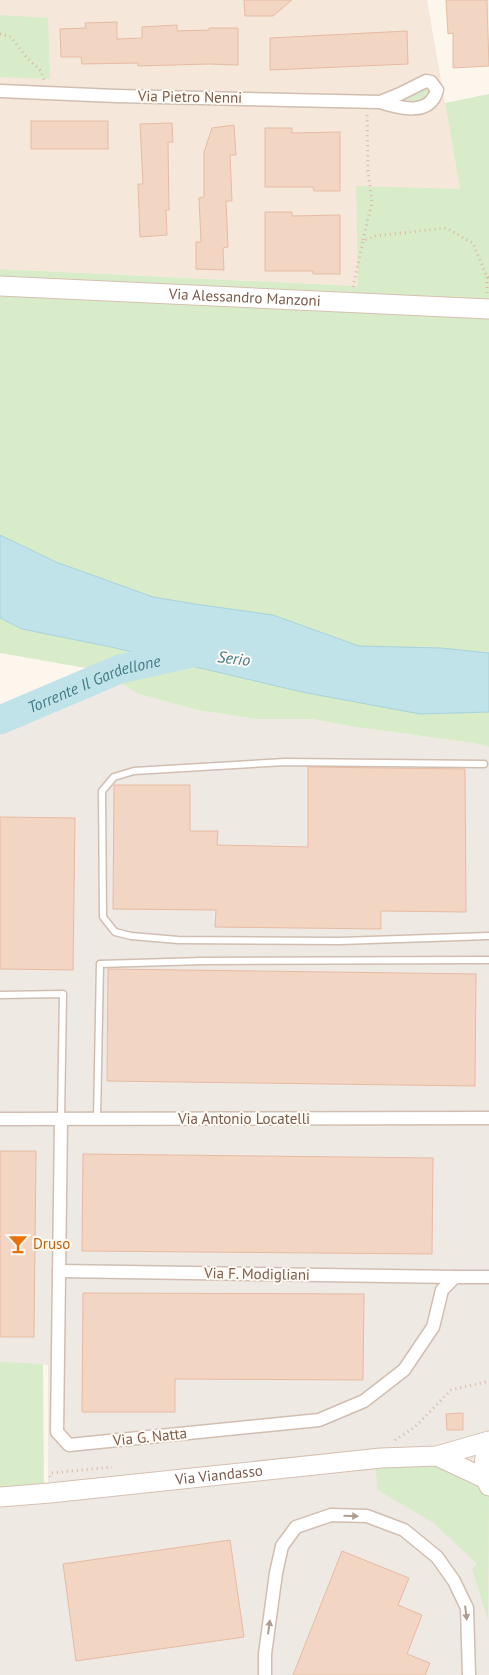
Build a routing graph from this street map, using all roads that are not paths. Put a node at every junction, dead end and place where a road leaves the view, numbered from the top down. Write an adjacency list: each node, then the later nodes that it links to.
1 (0, 90): 2 (street, Via Pietro Nenni)
2 (380, 102)
3 (0, 286): 4 (street, Via Alessandro Manzoni)
4 (488, 304)
5 (484, 764): 6 (lane)
6 (489, 936)
7 (489, 960): 12 (lane)
8 (0, 995): 11 (lane)
9 (489, 1118): 12 (street, Via Antonio Locatelli)
10 (0, 1119): 11 (street, Via Antonio Locatelli)
11 (61, 1120): 12 (street, Via Antonio Locatelli); 13 (street, Via G. Natta)
12 (97, 1120)
13 (59, 1271): 14 (street, Via F. Modigliani); 14 (street, Via G. Natta)
14 (455, 1277): 15 (street)
15 (489, 1277)
16 (489, 1442): 17 (street, Via Viandasso); 18 (street)
17 (437, 1456): 18 (street, Via Viandasso); 19 (street, Via Viandasso)
18 (487, 1482)
19 (0, 1496)
20 (264, 1675): 21 (street, one-way to 21)
21 (469, 1675)

